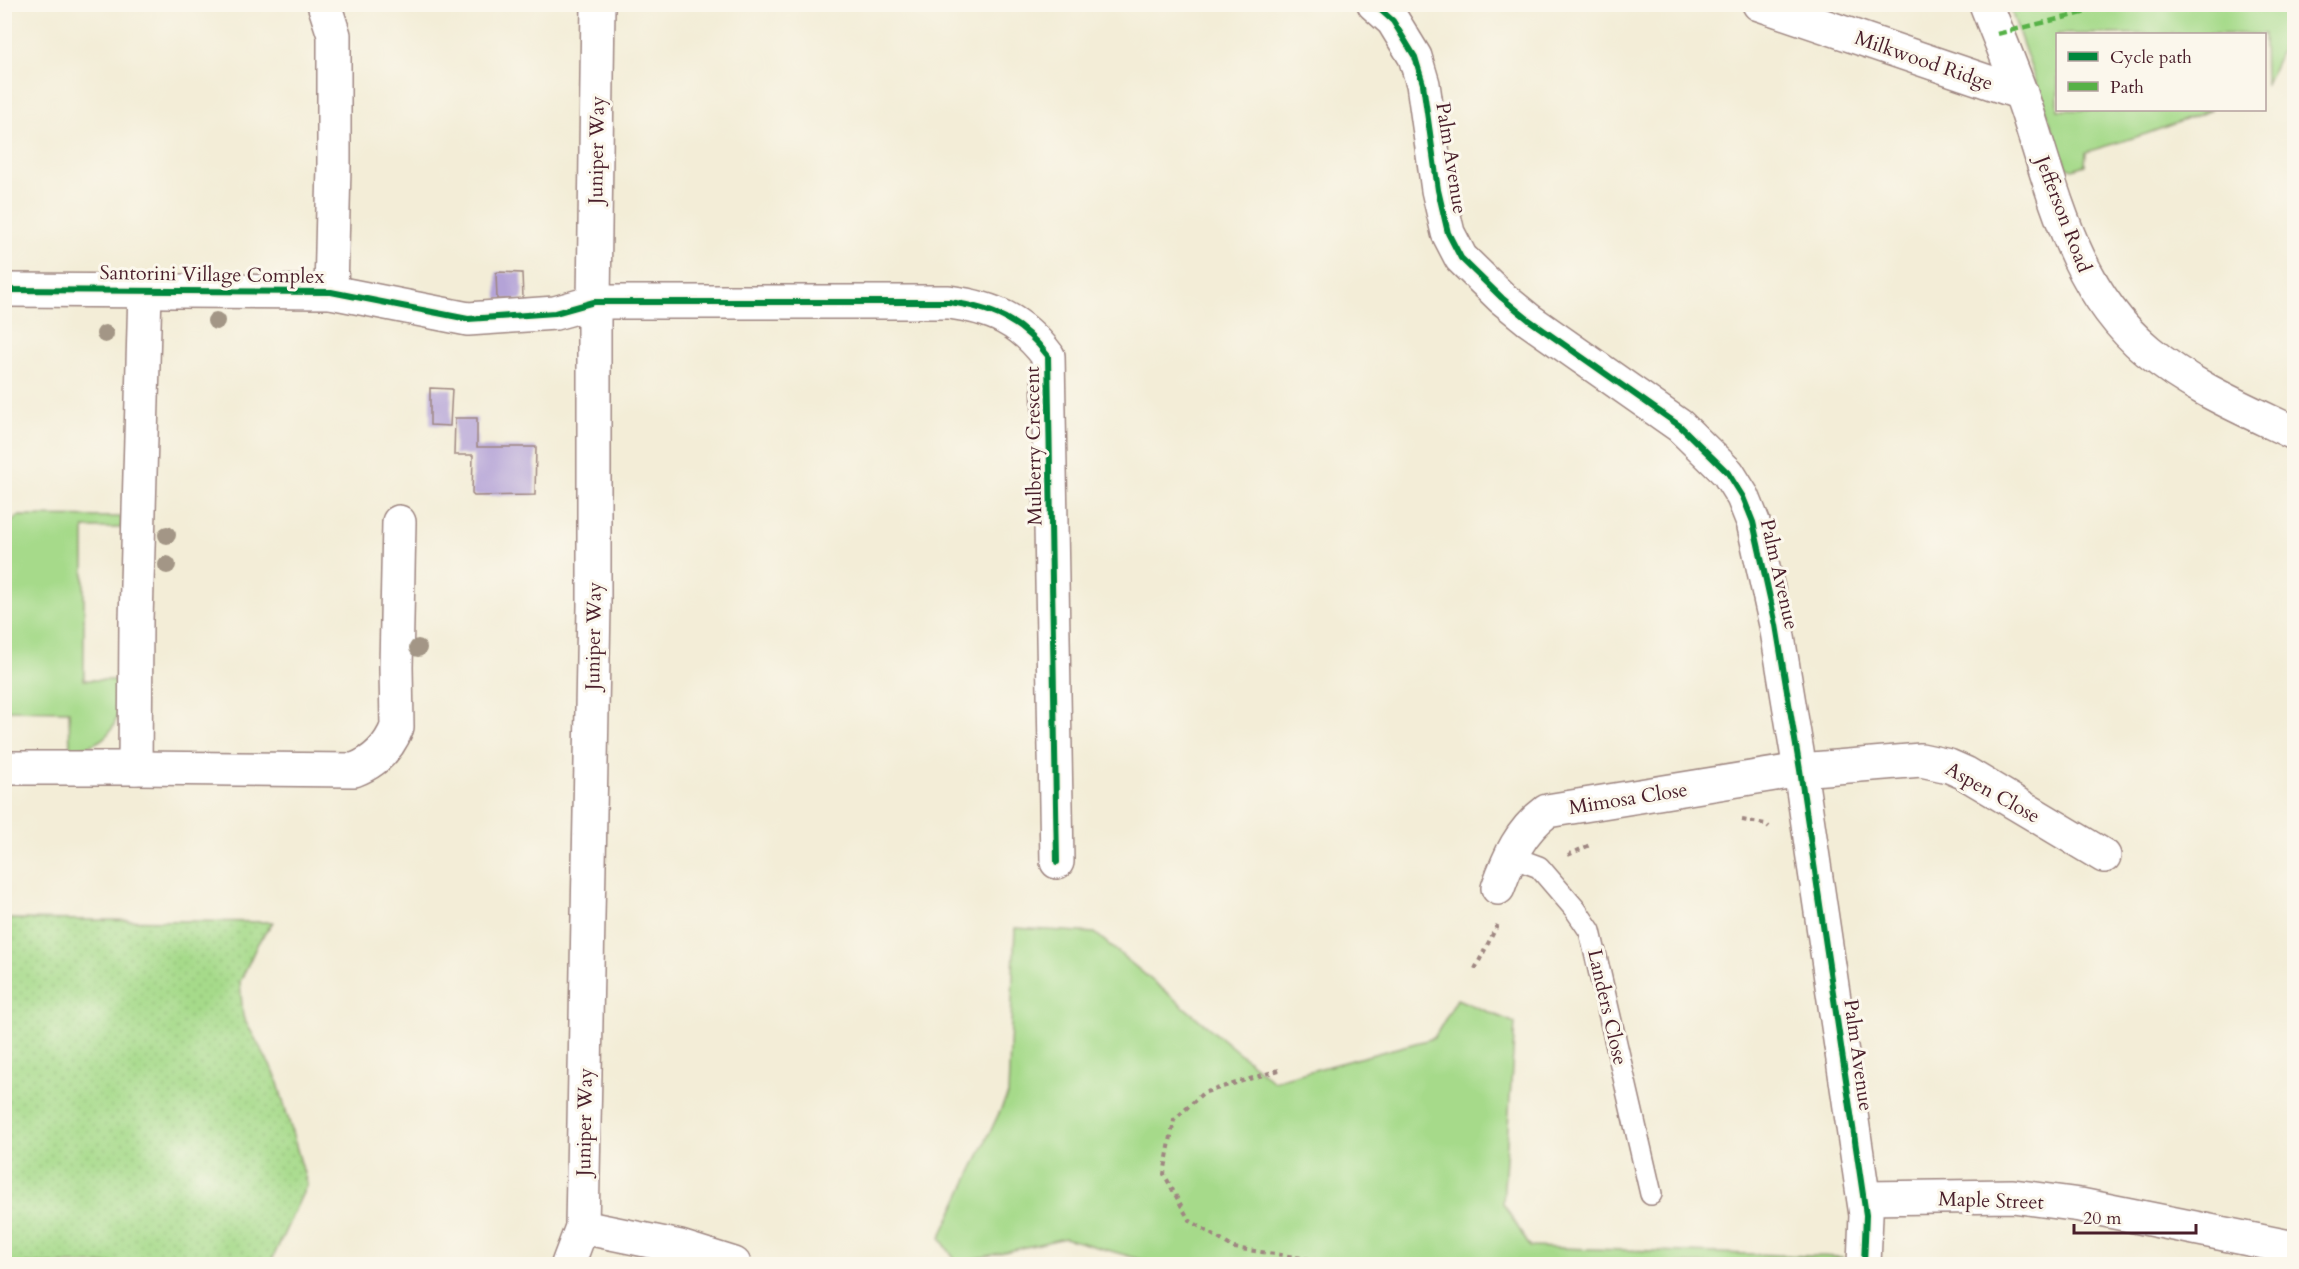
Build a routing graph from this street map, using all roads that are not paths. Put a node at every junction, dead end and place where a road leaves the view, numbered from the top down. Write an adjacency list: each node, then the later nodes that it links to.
1 (324, 4): 9 (street, Santorini Village Complex)
2 (598, 4): 10 (street, Juniper Way)
3 (1374, 4): 15 (street, Palm Avenue)
4 (1759, 4): 6 (street, Milkwood Ridge)
5 (1986, 4): 6 (street, Jefferson Road)
6 (2021, 93): 11 (street, Jefferson Road)
7 (4, 290): 8 (street, Santorini Village Complex)
8 (145, 290): 9 (street, Santorini Village Complex); 14 (street, Santorini Village Complex)
9 (331, 291): 10 (street, Santorini Village Complex)
10 (594, 302): 18 (street, Mulberry Crescent); 22 (street, Juniper Way)
11 (2295, 433)
12 (399, 522): 14 (street)
13 (4, 768): 14 (street)
14 (135, 768)
15 (1800, 770): 16 (street, Mimosa Close); 17 (street, Aspen Close); 21 (street, Palm Avenue)
16 (1509, 856): 19 (street, Mimosa Close); 20 (lane, Landers Close)
17 (2104, 856)
18 (1057, 862)
19 (1498, 888)
20 (1651, 1194)
21 (1864, 1198): 23 (street, Maple Street); 26 (street, Palm Avenue)
22 (582, 1227): 24 (street, Juniper Way); 25 (street)
23 (2295, 1248)
24 (568, 1264)
25 (734, 1264)
26 (1864, 1264)

